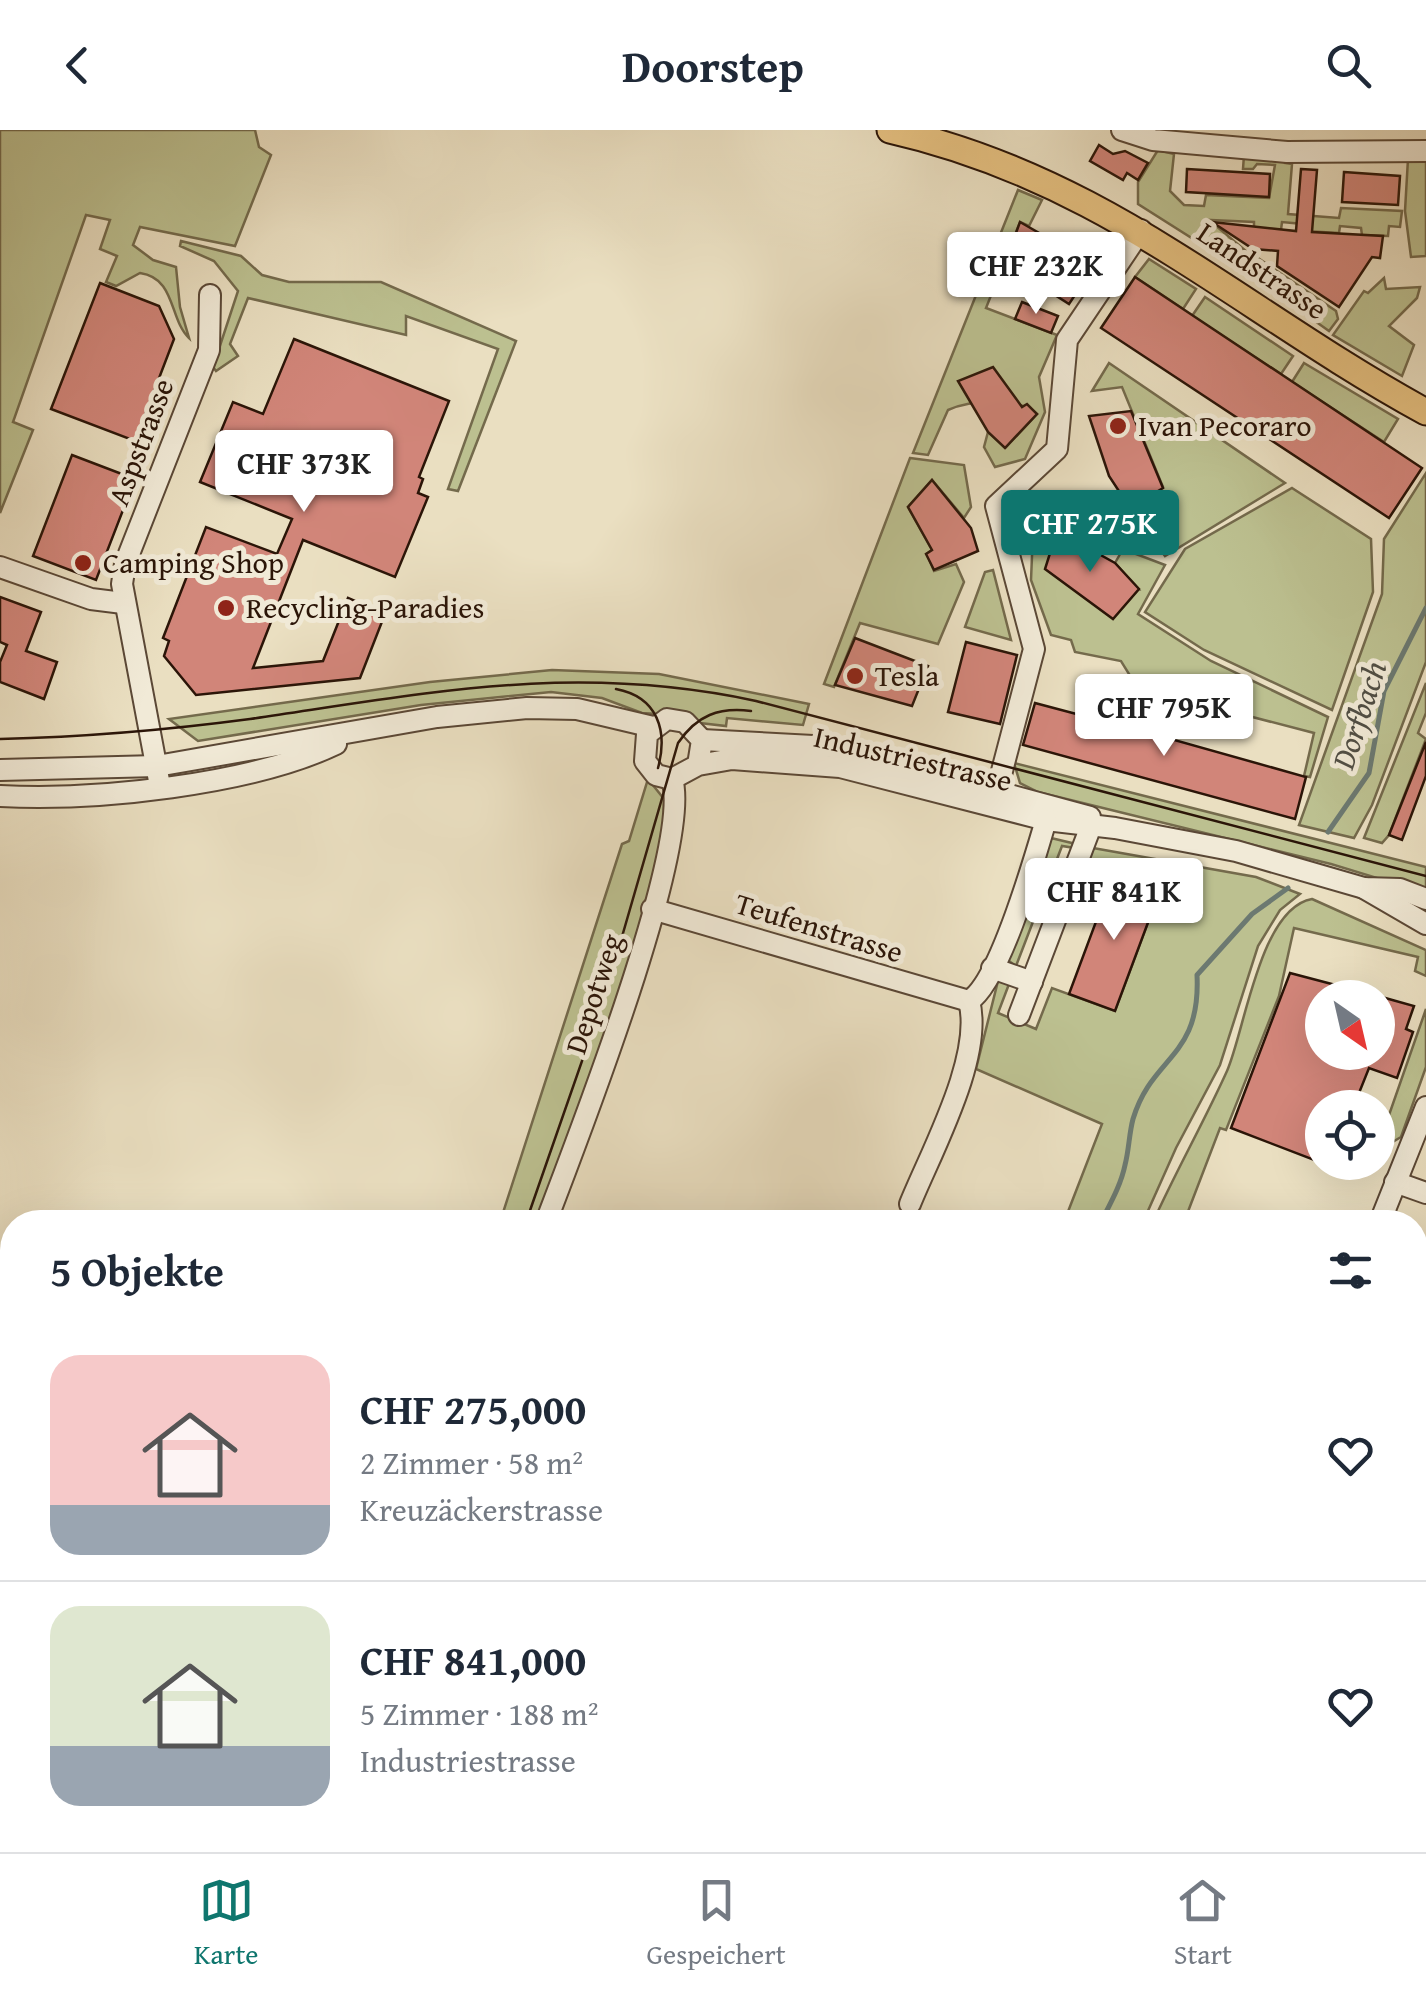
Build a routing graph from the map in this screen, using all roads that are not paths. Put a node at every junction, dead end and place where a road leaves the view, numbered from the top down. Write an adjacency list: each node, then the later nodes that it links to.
1 (890, 130): 4 (main road, Landstrasse)
2 (1122, 130): 3 (street)
3 (1426, 151)
4 (1140, 230): 6 (main road, Landstrasse); 17 (street)
5 (210, 294): 8 (street, Aspstrasse)
6 (1426, 412)
7 (0, 567): 8 (street)
8 (123, 604): 15 (street, Aspstrasse)
9 (604, 715): 10 (street, Industriestrasse); 12 (street); 15 (street, Industriestrasse)
10 (652, 727): 11 (street, Industriestrasse); 12 (street)
11 (702, 740): 13 (street); 17 (street, Industriestrasse)
12 (642, 749): 16 (street)
13 (698, 765): 16 (street, Industriestrasse); 19 (street, Industriestrasse)
14 (0, 770): 15 (street, Industriestrasse)
15 (159, 776): 18 (street, Industriestrasse)
16 (672, 779): 24 (street, Depotweg)
17 (997, 790): 21 (street, Industriestrasse)
18 (0, 796)
19 (1046, 820): 20 (street, Industriestrasse); 26 (street)
20 (1091, 826): 21 (street, Industriestrasse); 27 (street)
21 (1115, 828): 22 (street, Industriestrasse)
22 (1364, 888): 23 (street, Industriestrasse); 25 (street, Industriestrasse)
23 (1426, 899)
24 (652, 909): 28 (street, Teufenstrasse); 34 (street, Depotweg)
25 (1426, 924)
26 (992, 968): 27 (street); 28 (street)
27 (1032, 982): 29 (street)
28 (971, 1000): 33 (street)
29 (1019, 1015)
30 (1426, 1107): 31 (street)
31 (1395, 1182): 32 (street); 35 (street)
32 (1426, 1194)
33 (910, 1204)
34 (551, 1210)
35 (1384, 1210)

